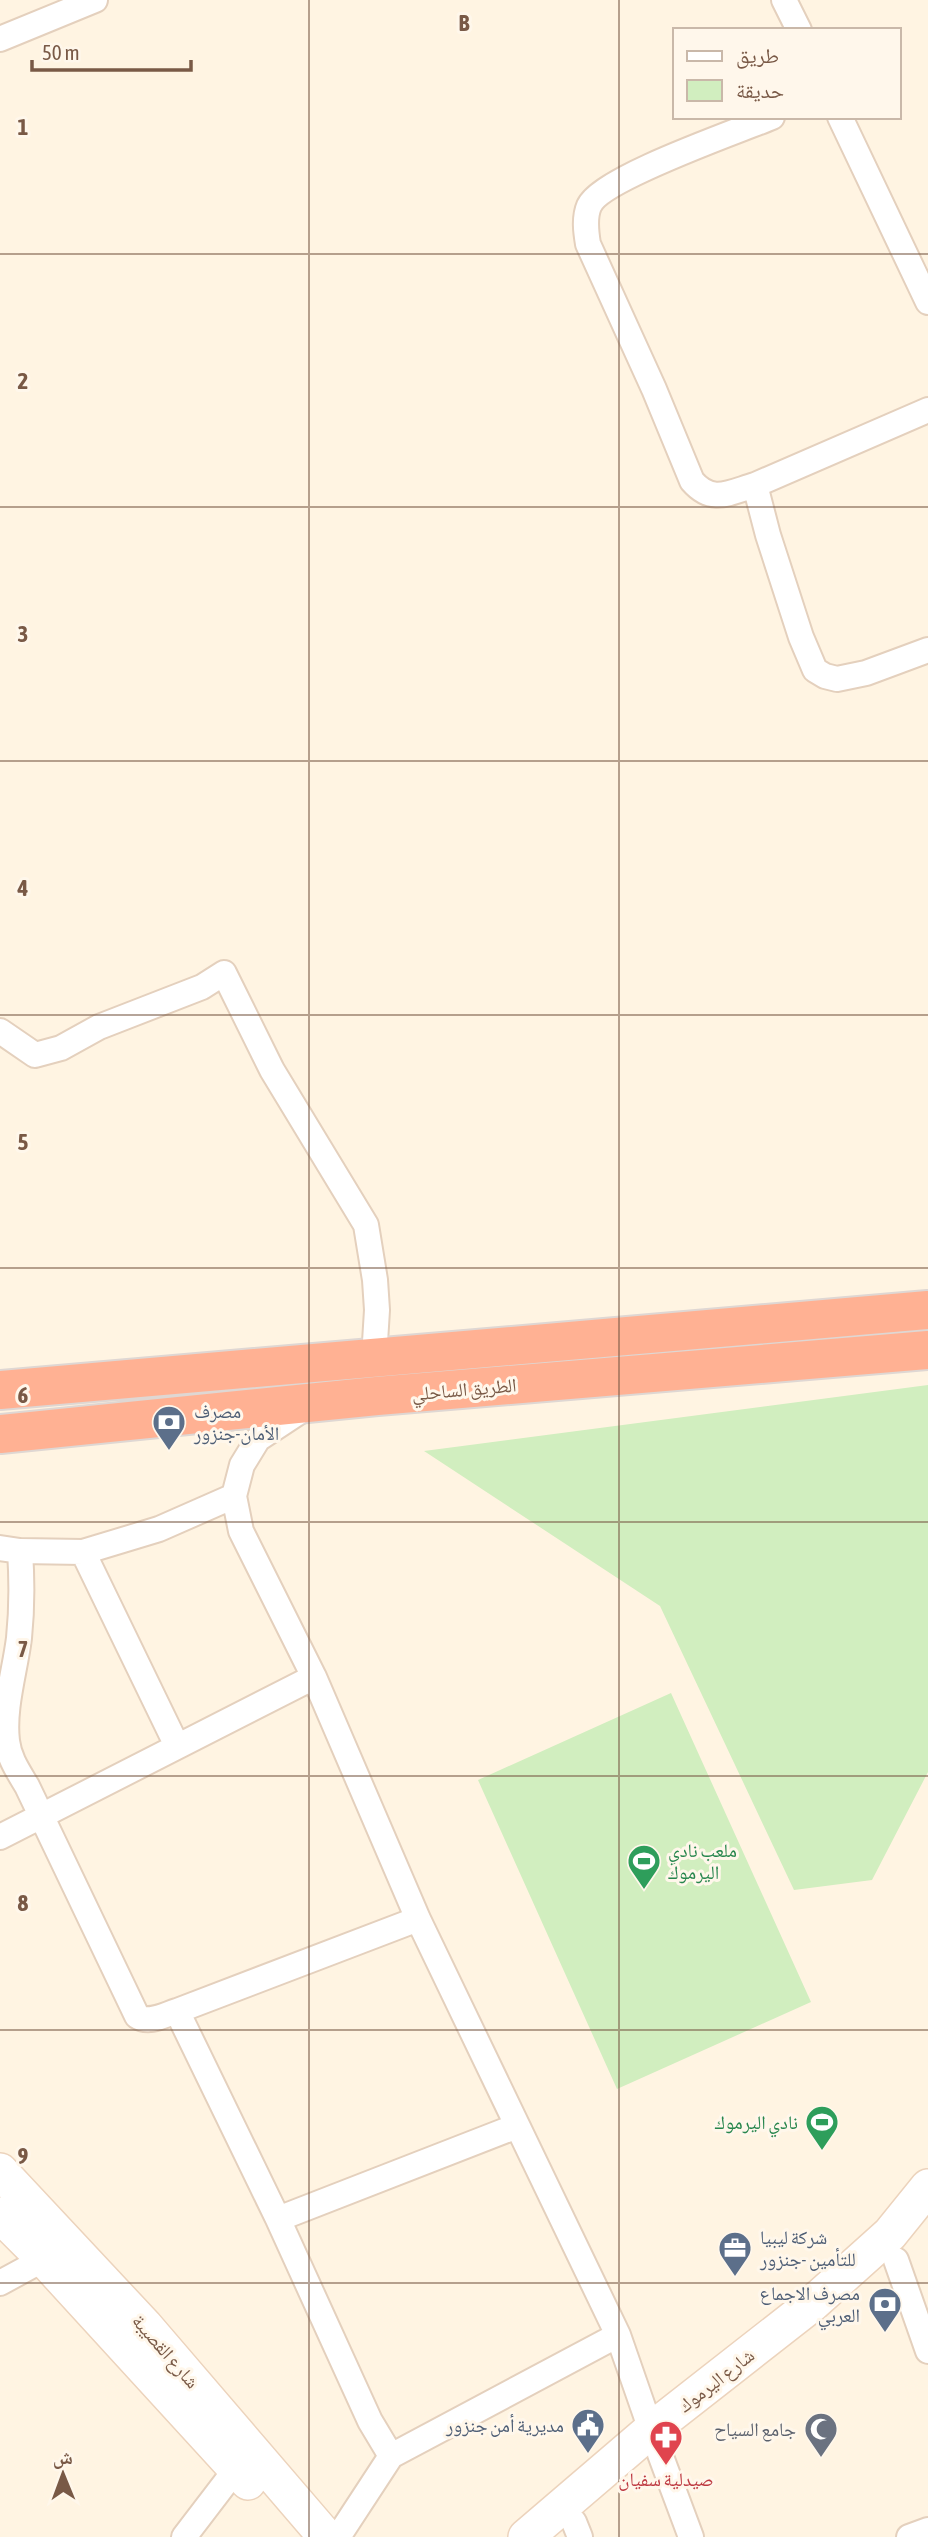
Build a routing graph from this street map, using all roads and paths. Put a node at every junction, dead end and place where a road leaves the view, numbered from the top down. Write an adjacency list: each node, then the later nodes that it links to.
1 (95, 0): 4 (street)
2 (785, 0): 3 (street)
3 (798, 28)
4 (0, 40)
5 (767, 119): 9 (street)
6 (841, 119): 7 (street)
7 (928, 302)
8 (928, 410): 9 (street)
9 (755, 485): 10 (street)
10 (928, 650)
11 (0, 1031): 14 (street)
12 (928, 1310): 14 (highway, الطريق الساحلي)
13 (928, 1350): 16 (highway, الطريق الساحلي)
14 (374, 1358): 15 (highway, الطريق الساحلي)
15 (0, 1390)
16 (314, 1402): 17 (highway, الطريق الساحلي); 18 (street)
17 (0, 1434)
18 (234, 1496): 20 (street); 21 (street)
19 (10, 1550): 20 (street); 23 (street)
20 (83, 1552): 22 (street)
21 (314, 1677): 22 (street); 25 (street)
22 (177, 1745): 23 (street)
23 (41, 1817): 24 (street); 26 (street)
24 (0, 1837)
25 (418, 1919): 26 (street); 27 (street)
26 (177, 2011): 31 (street)
27 (517, 2126): 31 (street); 36 (street)
28 (0, 2171): 45 (main road, شارع القصيبة)
29 (928, 2187): 38 (main road, شارع اليرموك)
30 (0, 2215): 33 (main road)
31 (278, 2219): 39 (street)
32 (928, 2226): 34 (main road, شارع اليرموك)
33 (44, 2259): 35 (street); 40 (main road)
34 (896, 2260): 37 (street); 38 (main road, شارع اليرموك)
35 (0, 2283)
36 (618, 2335): 38 (street); 39 (street)
37 (928, 2351)
38 (655, 2442): 42 (main road, شارع اليرموك); 47 (main road, شارع اليرموك); 48 (street)
39 (391, 2456): 46 (street)
40 (236, 2469): 43 (street); 44 (main road)
41 (928, 2530): 49 (street)
42 (570, 2532)
43 (184, 2537)
44 (295, 2537)
45 (326, 2537)
46 (338, 2537)
47 (526, 2537)
48 (691, 2537)
49 (909, 2537)

